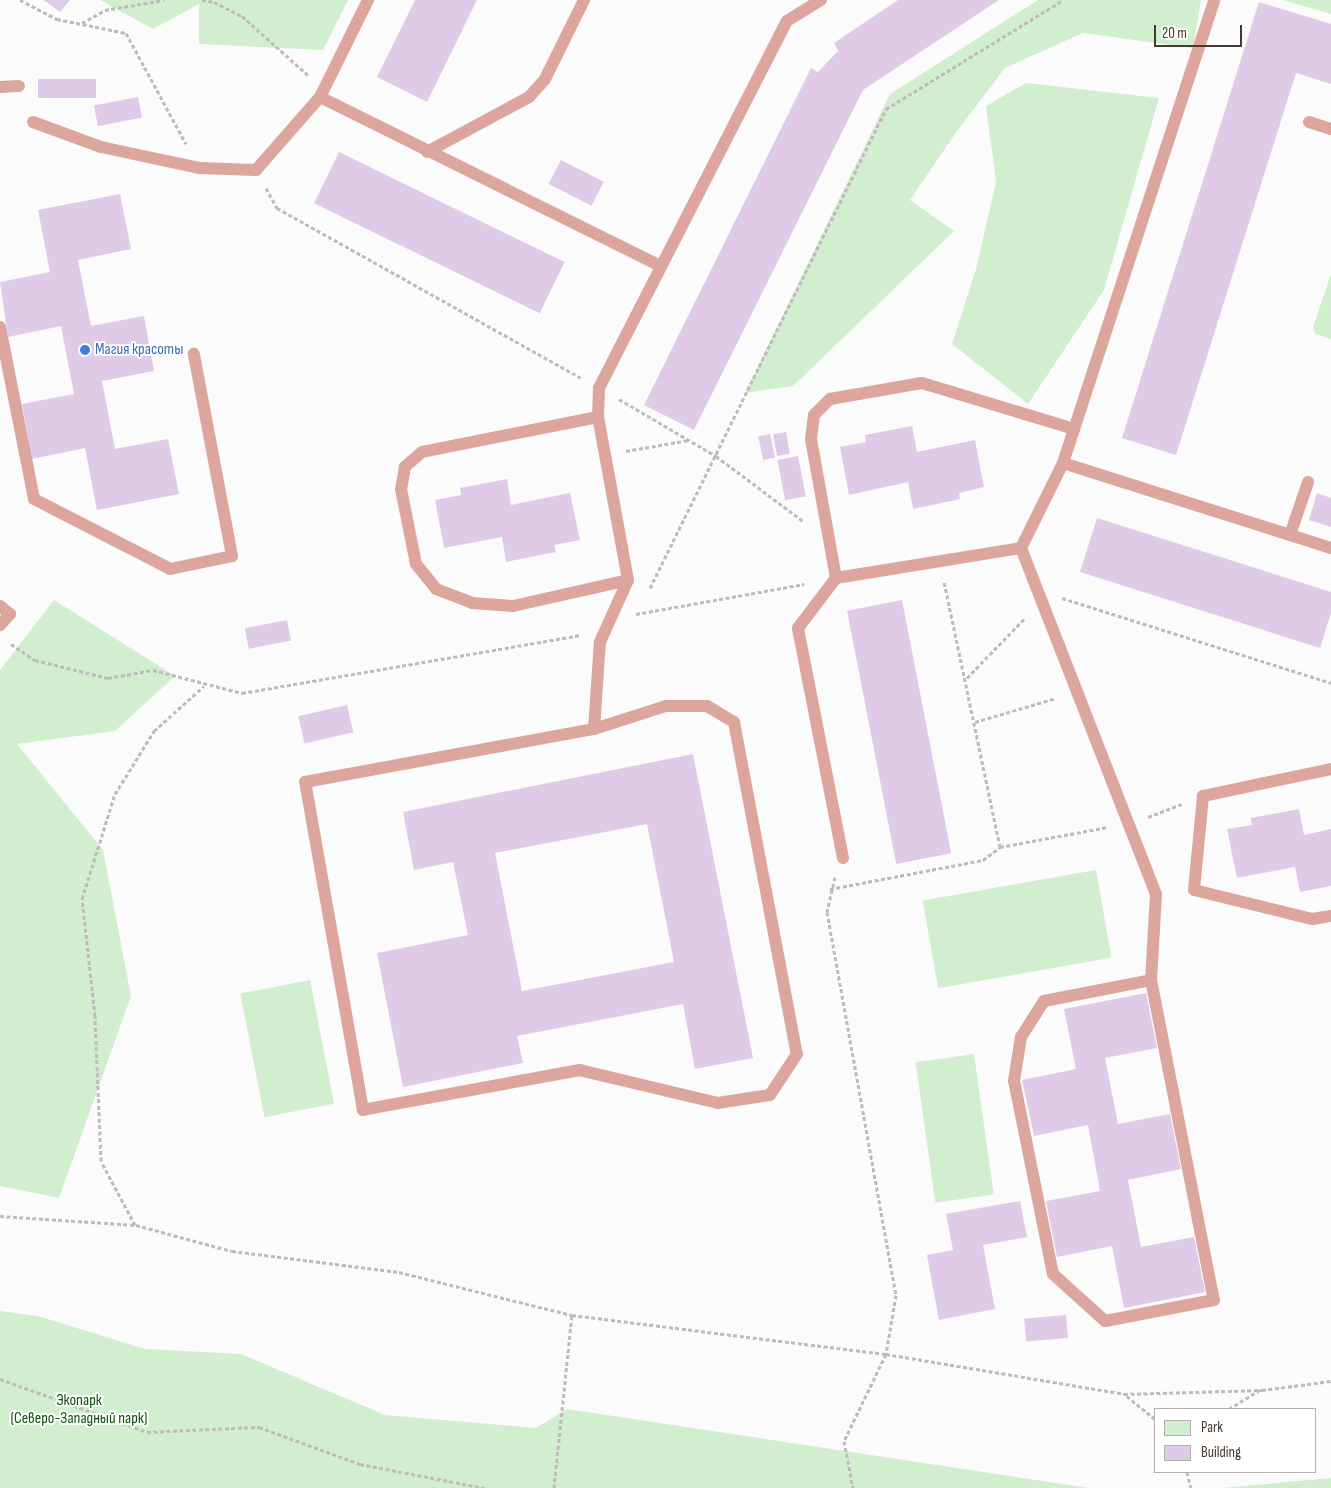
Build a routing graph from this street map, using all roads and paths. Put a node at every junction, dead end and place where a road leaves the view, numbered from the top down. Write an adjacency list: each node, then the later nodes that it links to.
1 (20, 0): 10 (path)
2 (164, 0): 10 (path)
3 (202, 0): 9 (path)
4 (368, 0): 13 (lane)
5 (584, 0): 17 (lane)
6 (821, 0): 20 (lane)
7 (1063, 0): 28 (path)
8 (1214, 0): 25 (lane)
9 (215, 1): 13 (path)
10 (82, 23): 18 (path)
11 (19, 86): 12 (lane)
12 (0, 87)
13 (322, 93): 17 (lane); 19 (lane)
14 (33, 122): 18 (lane)
15 (1309, 122): 16 (lane)
16 (1331, 129)
17 (427, 152): 20 (lane)
18 (199, 168): 19 (lane)
19 (256, 170): 23 (path)
20 (660, 266): 23 (lane)
21 (0, 327): 22 (lane)
22 (194, 354)
23 (599, 388): 24 (lane); 26 (path)
24 (598, 418): 27 (lane); 37 (lane)
25 (1074, 429): 29 (lane); 32 (lane)
26 (689, 440): 27 (path); 28 (path)
27 (605, 454): 37 (lane)
28 (716, 456): 32 (path); 39 (path)
29 (1063, 463): 31 (lane); 33 (lane)
30 (1308, 482): 31 (lane)
31 (1290, 535): 34 (lane)
32 (830, 541): 36 (lane)
33 (1021, 548): 35 (lane); 38 (lane)
34 (1331, 548)
35 (940, 560): 36 (lane); 46 (path)
36 (836, 578): 42 (path); 56 (lane)
37 (628, 580): 44 (lane)
38 (1041, 595): 46 (path); 47 (path); 49 (lane)
39 (645, 597)
40 (0, 606): 43 (lane)
41 (641, 606): 42 (path)
42 (636, 614): 44 (path)
43 (0, 626)
44 (606, 626): 48 (path); 51 (lane)
45 (7, 641): 48 (path)
46 (967, 678): 50 (path)
47 (1331, 683)
48 (204, 686): 61 (path)
49 (1079, 692): 50 (path); 54 (lane)
50 (975, 722): 55 (path)
51 (594, 729): 51 (lane)
52 (1331, 769): 53 (lane)
53 (1203, 796): 54 (path); 58 (lane)
54 (1130, 823): 55 (path); 59 (lane)
55 (1000, 847): 57 (path)
56 (843, 858): 57 (path)
57 (830, 889): 63 (path)
58 (1331, 916)
59 (1150, 980): 59 (lane)
60 (0, 1216): 61 (path)
61 (136, 1225): 62 (path)
62 (572, 1315): 63 (path); 72 (path)
63 (886, 1354): 67 (path); 73 (path)
64 (0, 1380): 71 (path)
65 (1331, 1381): 66 (path)
66 (1262, 1390): 67 (path); 68 (path)
67 (1124, 1394): 69 (path)
68 (1231, 1408)
69 (1154, 1418)
70 (1186, 1473): 74 (path)
71 (485, 1488)
72 (554, 1488)
73 (853, 1488)
74 (1190, 1488)

